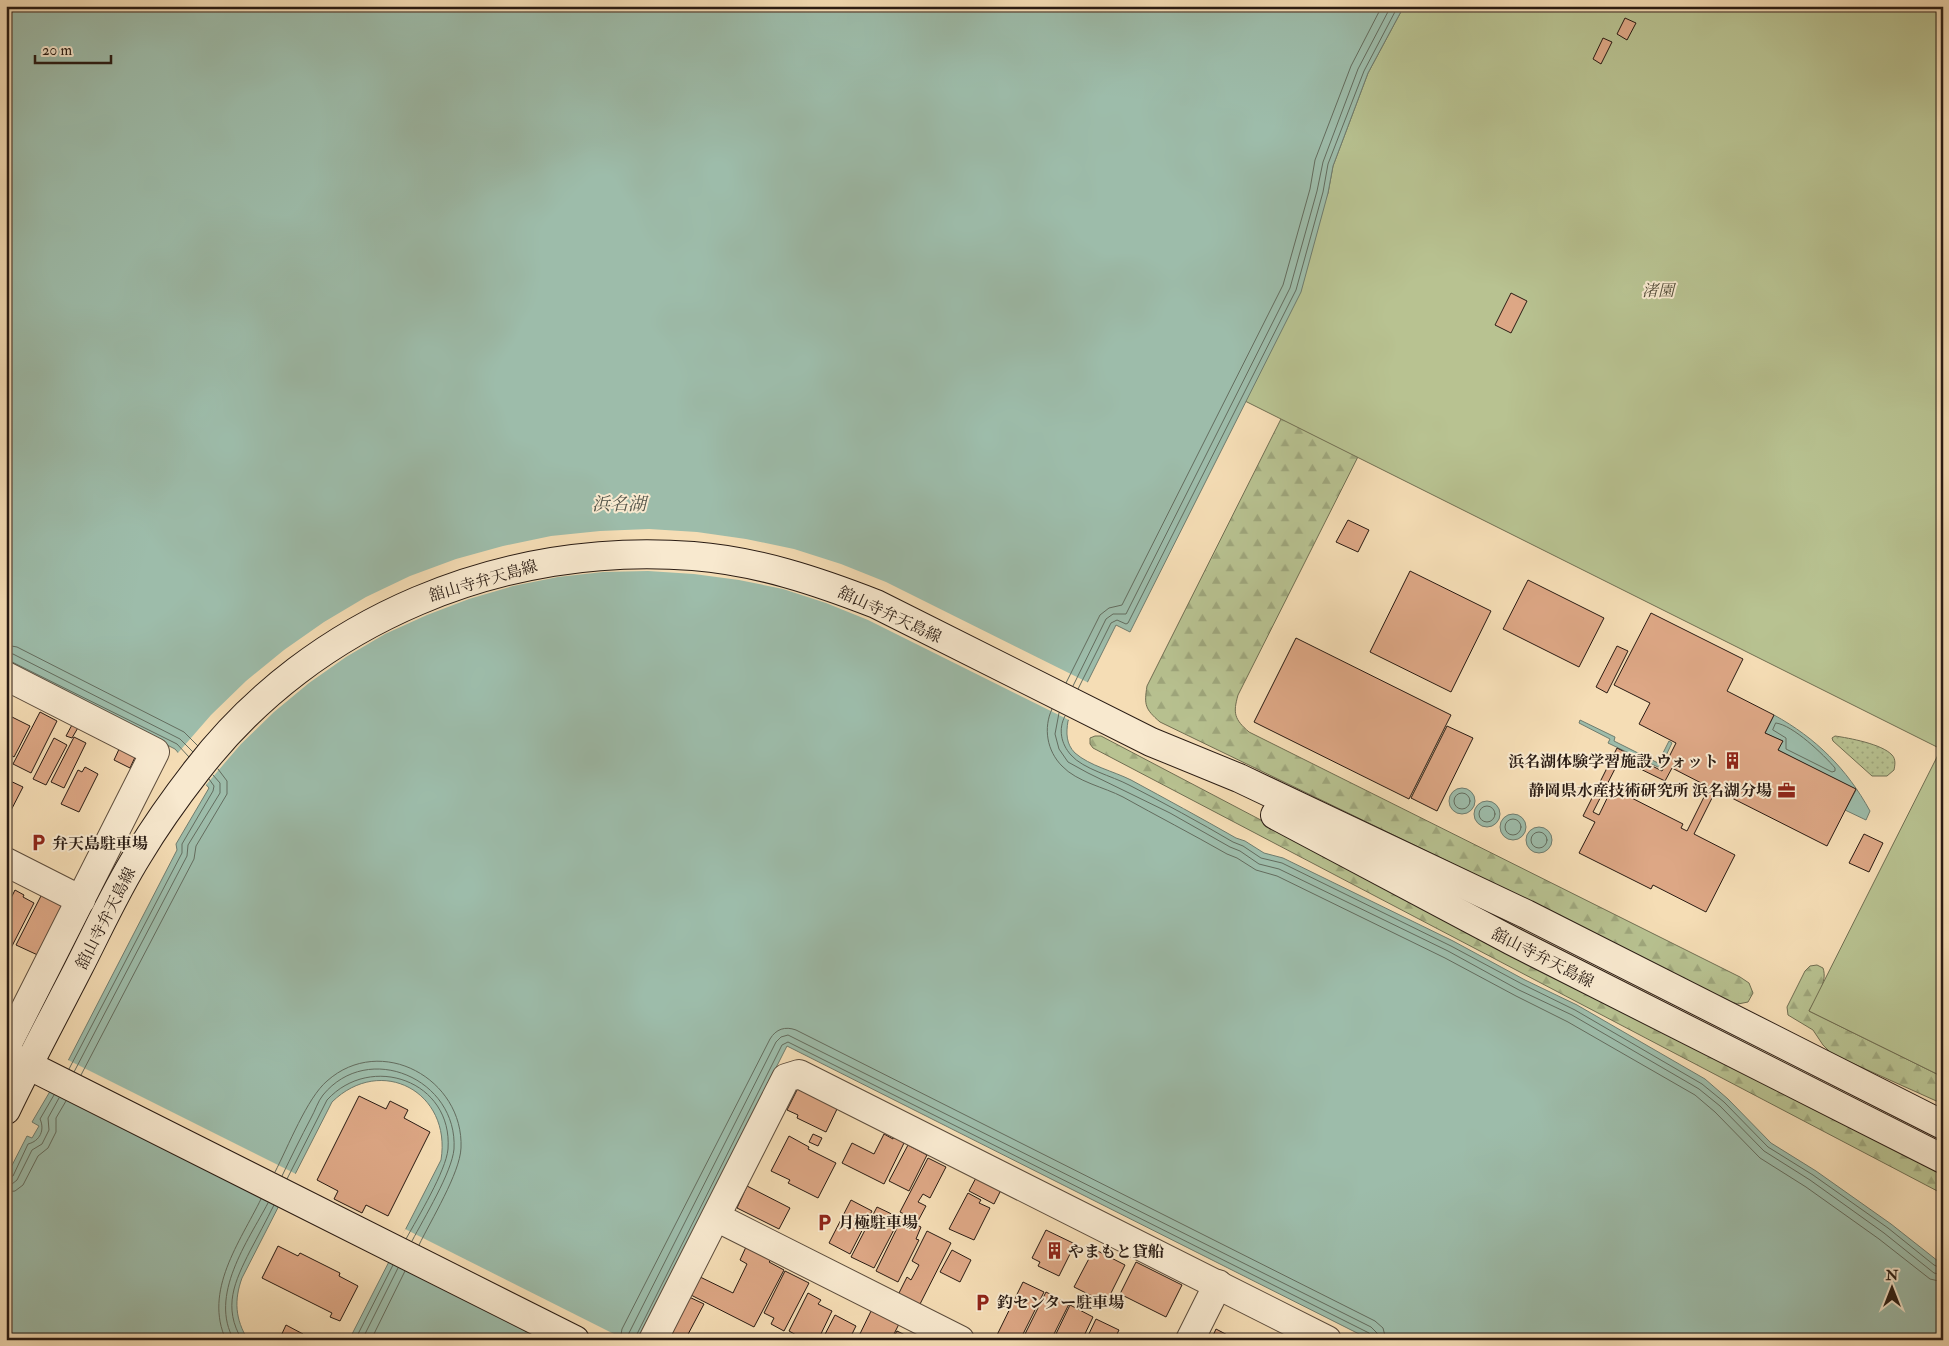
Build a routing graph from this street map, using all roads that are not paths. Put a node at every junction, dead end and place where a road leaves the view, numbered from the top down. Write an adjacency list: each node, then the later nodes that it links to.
1 (6, 676): 4 (main road)
2 (1151, 742): 6 (main road, 舘山寺弁天島線); 8 (main road, 舘山寺弁天島線); 9 (main road, 舘山寺弁天島線)
3 (6, 862): 4 (main road)
4 (82, 900): 5 (main road)
5 (6, 1047)
6 (18, 1060): 7 (main road, 舘山寺弁天島線); 12 (main road)
7 (6, 1110)
8 (1943, 1125)
9 (1943, 1159)
10 (716, 1217): 11 (main road); 13 (main road); 14 (main road)
11 (1218, 1284): 15 (main road); 16 (main road)
12 (575, 1340)
13 (654, 1340)
14 (960, 1340)
15 (1190, 1340)
16 (1327, 1340)

